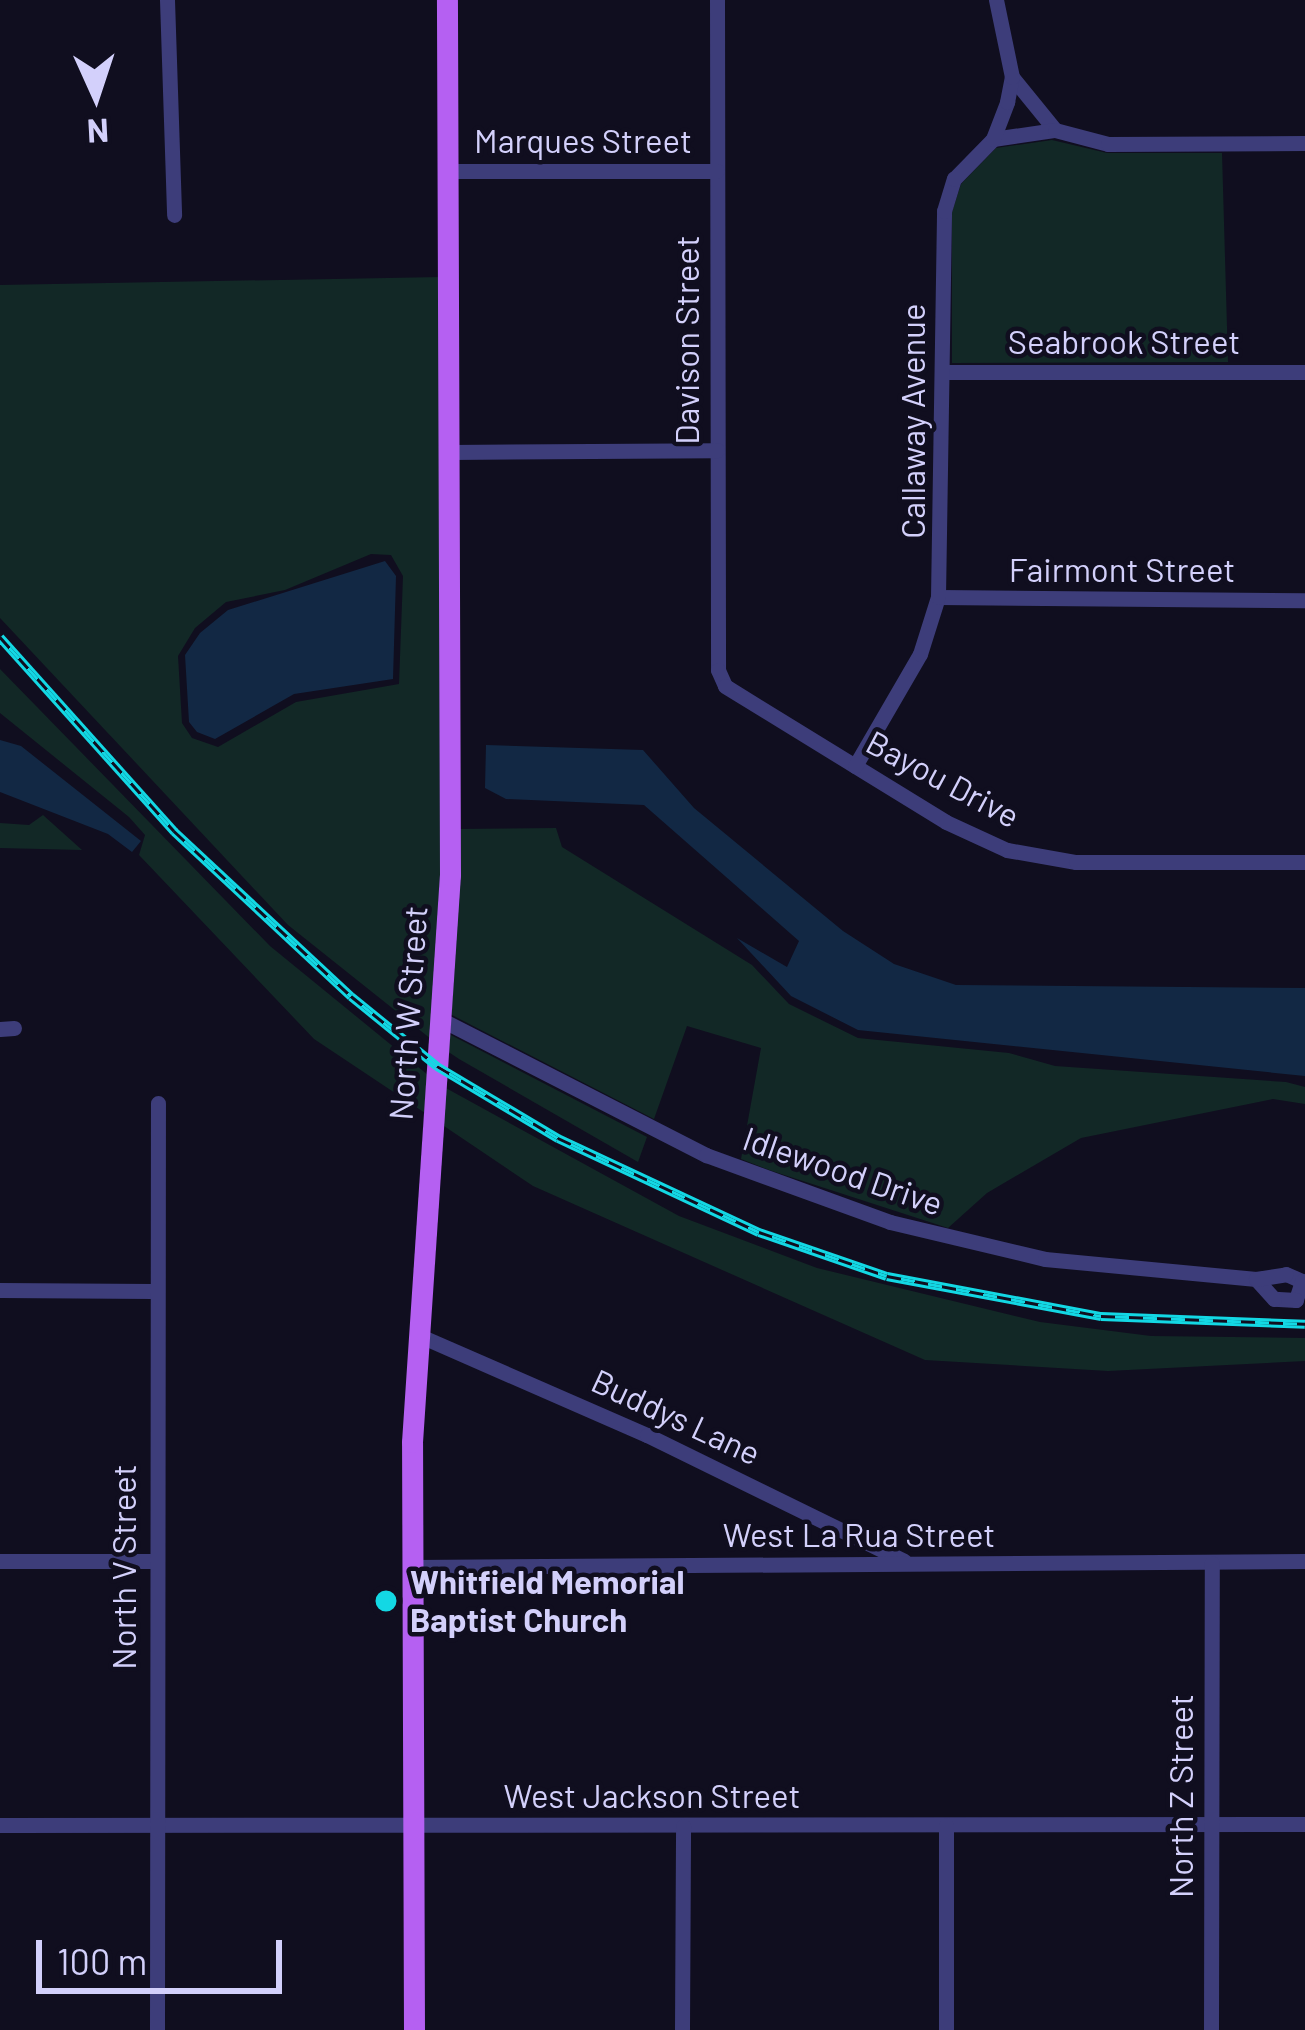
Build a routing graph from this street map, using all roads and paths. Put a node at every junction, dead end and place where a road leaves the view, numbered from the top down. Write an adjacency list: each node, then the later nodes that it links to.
1 (167, 0): 11 (street)
2 (447, 0): 9 (main road, North W Street)
3 (717, 0): 10 (street, Davison Street)
4 (996, 0): 5 (street, Callaway Avenue)
5 (1012, 77): 6 (street, Callaway Avenue); 7 (street, Callaway Avenue)
6 (1055, 130): 7 (street); 8 (street)
7 (992, 139): 12 (street, Callaway Avenue)
8 (1305, 143)
9 (449, 171): 10 (street, Marques Street); 15 (main road, North W Street)
10 (717, 171): 14 (street, Davison Street)
11 (174, 215)
12 (943, 372): 13 (street, Seabrook Street); 16 (street, Callaway Avenue)
13 (1305, 372)
14 (717, 450): 15 (street); 18 (street, Davison Street)
15 (450, 452): 21 (main road, North W Street)
16 (938, 598): 17 (street, Fairmont Street); 19 (street, Callaway Avenue)
17 (1305, 600)
18 (720, 679): 19 (street, Bayou Drive)
19 (855, 766): 20 (street, Bayou Drive)
20 (1305, 862)
21 (442, 1020): 23 (street, Idlewood Drive); 26 (main road, North W Street)
22 (158, 1103): 25 (street, North V Street)
23 (1256, 1279)
24 (0, 1290): 25 (street)
25 (153, 1291): 28 (street, North V Street)
26 (418, 1335): 29 (street, Buddys Lane); 32 (main road, North W Street)
27 (0, 1561): 28 (street)
28 (154, 1561): 35 (street, North V Street)
29 (906, 1562): 31 (street, West La Rua Street); 32 (street, West La Rua Street)
30 (1305, 1562): 31 (street, West La Rua Street)
31 (1212, 1563): 33 (street, North Z Street)
32 (413, 1567): 38 (main road, North W Street)
33 (1211, 1824): 34 (street, West Jackson Street); 36 (street, West Jackson Street); 44 (street, North Z Street)
34 (1305, 1824)
35 (156, 1825): 37 (street, West Jackson Street); 38 (street, West Jackson Street); 40 (street, North V Street)
36 (946, 1825): 39 (street, West Jackson Street); 43 (street)
37 (0, 1826)
38 (413, 1826): 39 (street, West Jackson Street); 41 (main road, North W Street)
39 (683, 1826): 42 (street)
40 (157, 2030)
41 (414, 2030)
42 (682, 2030)
43 (946, 2030)
44 (1211, 2030)

